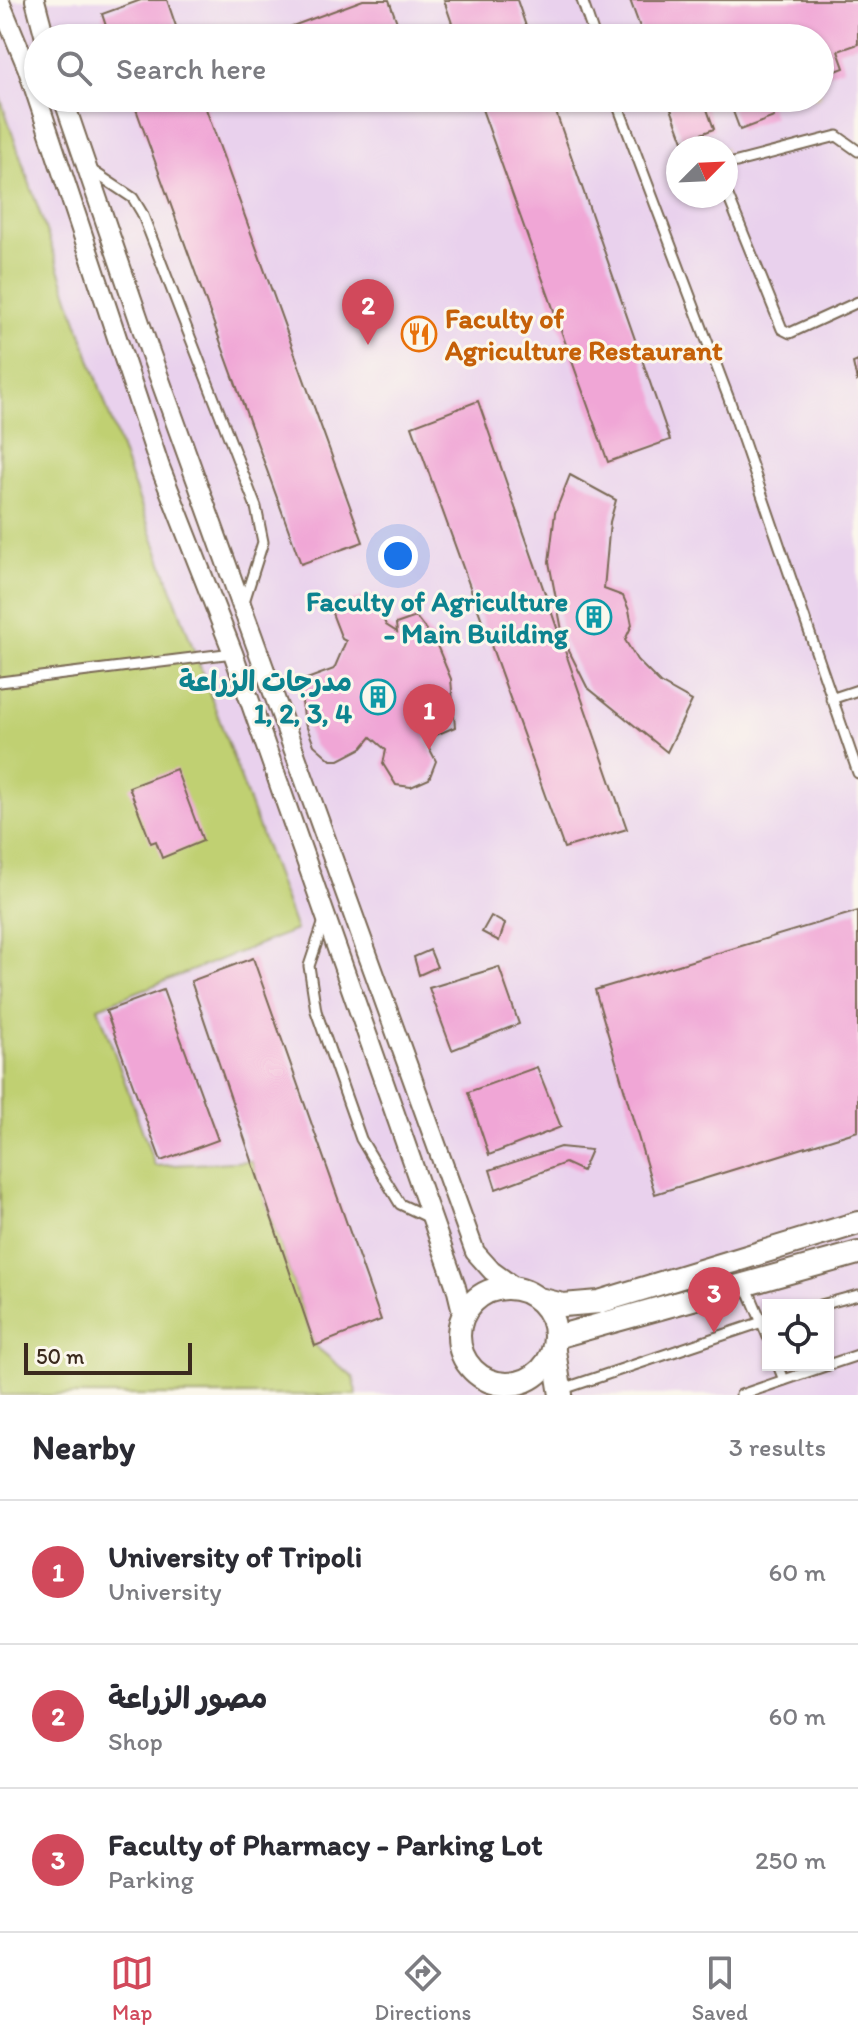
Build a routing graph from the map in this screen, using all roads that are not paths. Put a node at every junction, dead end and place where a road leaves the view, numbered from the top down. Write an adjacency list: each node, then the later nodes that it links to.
1 (35, 0): 4 (street)
2 (582, 0): 5 (lane)
3 (0, 2): 6 (street)
4 (41, 24)
5 (590, 24)
6 (24, 60)
7 (42, 112): 16 (street)
8 (68, 112): 12 (street)
9 (620, 112): 19 (lane)
10 (858, 151): 11 (lane)
11 (738, 162)
12 (88, 168): 15 (street); 15 (lane)
13 (733, 208): 14 (lane)
14 (858, 302)
15 (243, 605): 26 (street)
16 (233, 653): 17 (lane); 21 (street)
17 (0, 682)
18 (858, 690): 19 (lane)
19 (831, 699): 20 (lane)
20 (858, 773)
21 (325, 917): 22 (street); 22 (lane)
22 (432, 1219): 31 (street)
23 (858, 1223): 28 (street)
24 (858, 1253): 25 (street)
25 (746, 1285): 30 (lane); 33 (street)
26 (517, 1289): 28 (street); 31 (street)
27 (858, 1295): 29 (lane)
28 (539, 1299): 33 (street)
29 (834, 1301)
30 (762, 1315)
31 (463, 1316): 35 (street)
32 (762, 1322): 40 (lane)
33 (555, 1344): 35 (street); 40 (street)
34 (858, 1355): 36 (lane)
35 (465, 1359): 41 (street)
36 (834, 1363)
37 (780, 1371): 39 (lane)
38 (810, 1371): 39 (lane)
39 (784, 1380): 42 (lane)
40 (560, 1392)
41 (479, 1395)
42 (741, 1395)

